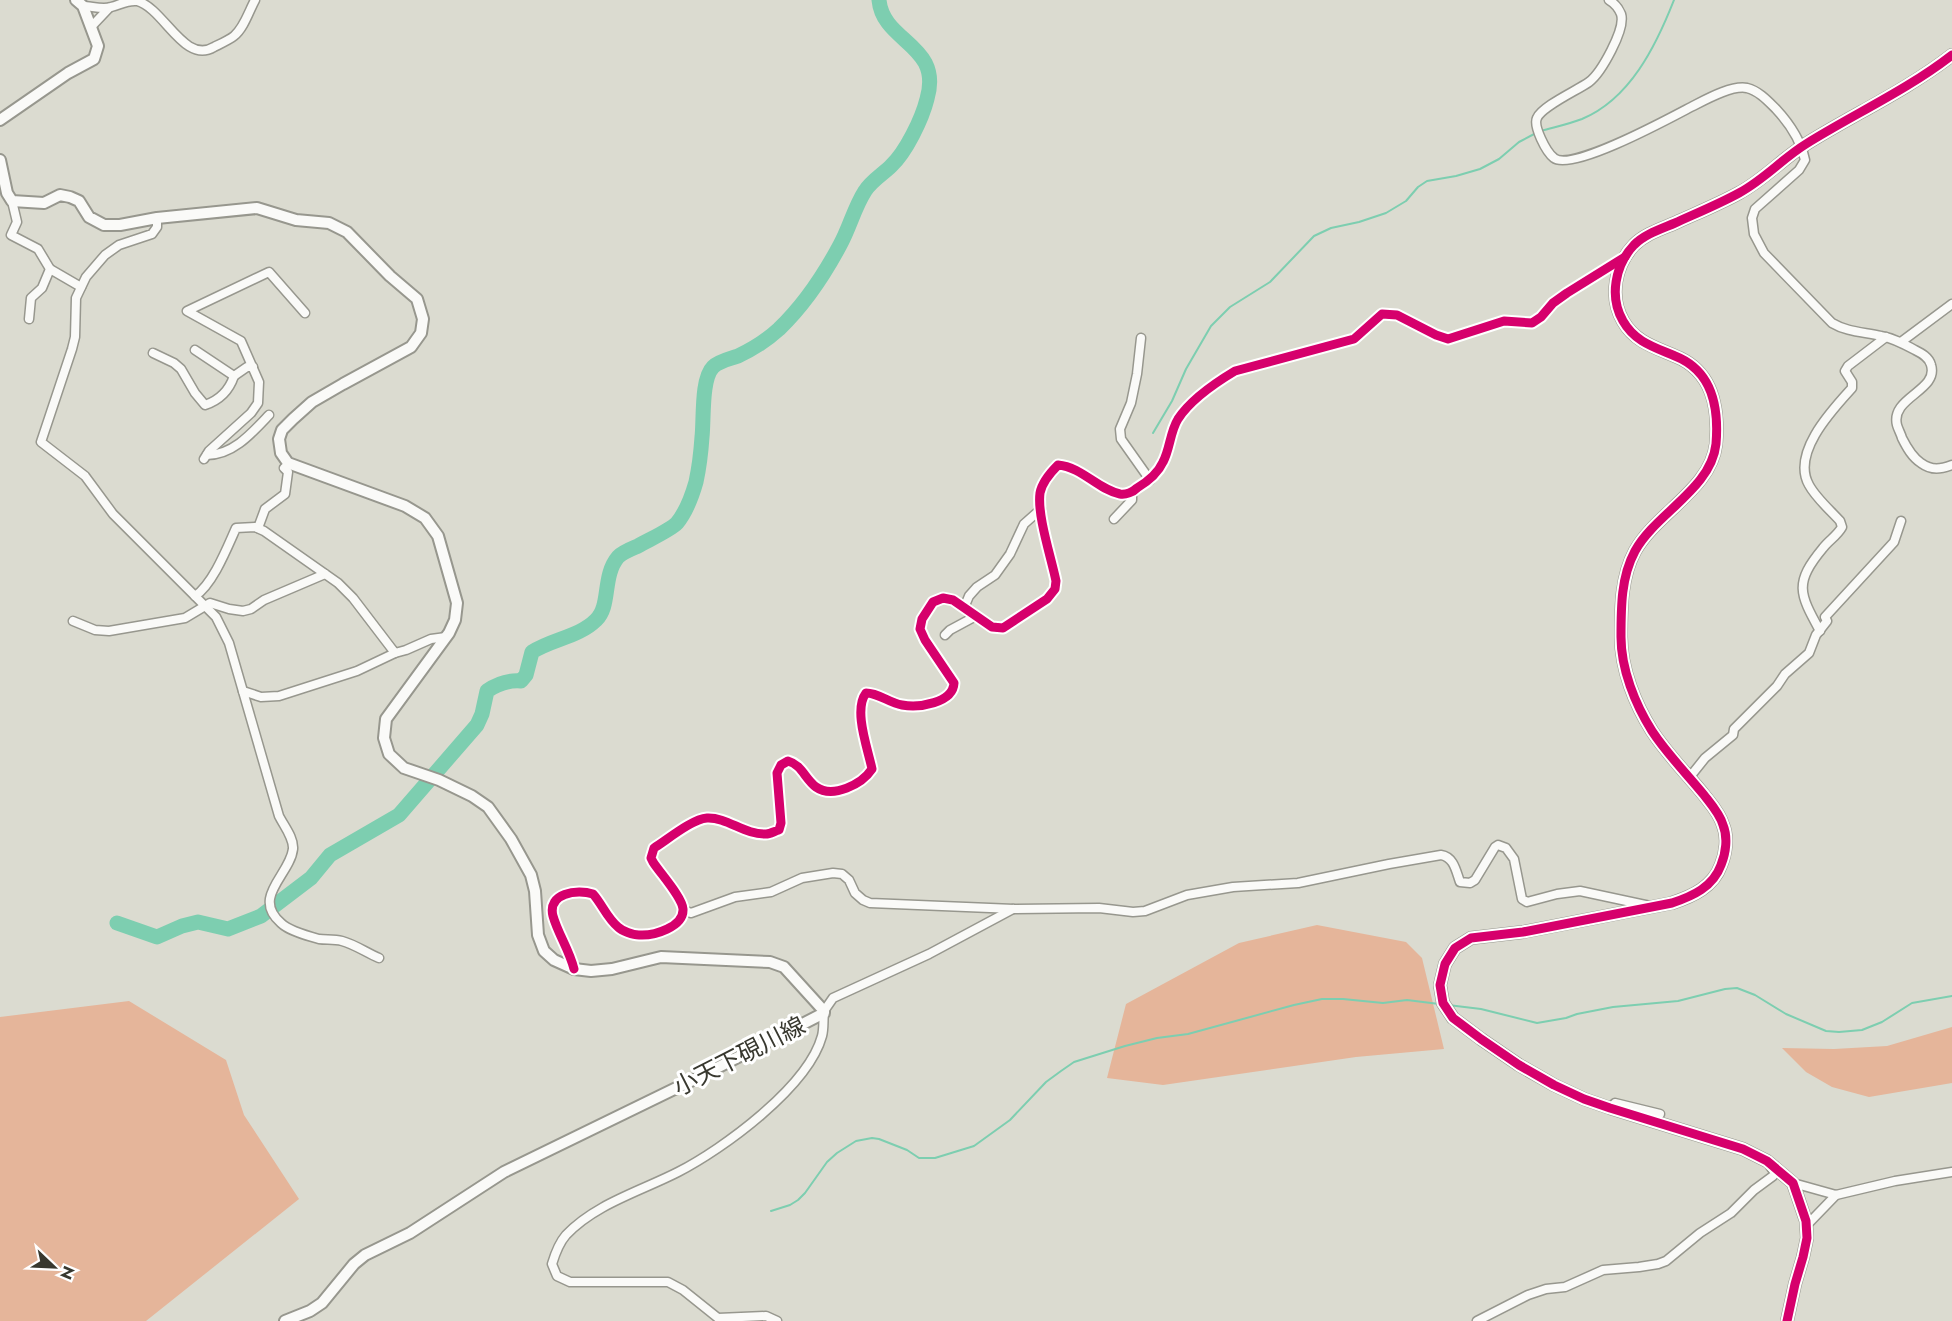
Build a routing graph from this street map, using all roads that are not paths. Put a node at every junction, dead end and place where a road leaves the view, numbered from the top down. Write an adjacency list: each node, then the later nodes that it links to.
1 (255, 0): 4 (street)
2 (1610, 0): 8 (street)
3 (80, 3): 4 (street); 5 (main road)
4 (109, 8): 5 (street)
5 (91, 27): 7 (main road)
6 (1952, 56): 8 (main road)
7 (0, 120)
8 (1802, 146): 12 (main road); 18 (street)
9 (0, 160): 10 (main road)
10 (12, 201): 11 (main road, 小天下硯川線); 13 (street)
11 (158, 218): 14 (street); 42 (main road, 小天下硯川線)
12 (1625, 257): 28 (street); 45 (main road)
13 (50, 269): 14 (street); 17 (street)
14 (81, 287): 35 (street)
15 (1952, 304): 20 (street)
16 (305, 313): 23 (street)
17 (29, 319)
18 (1886, 337): 20 (street); 40 (street)
19 (1142, 338): 28 (street)
20 (1901, 342): 26 (street)
21 (195, 350): 24 (street)
22 (153, 353): 24 (street)
23 (253, 367): 24 (street); 25 (street)
24 (234, 376)
25 (269, 415)
26 (1952, 465)
27 (284, 468): 33 (street)
28 (1150, 480): 29 (street)
29 (1132, 492): 30 (street); 31 (street)
30 (1041, 509): 37 (street); 38 (street)
31 (1114, 519)
32 (1901, 521): 40 (street)
33 (258, 528): 34 (street); 35 (street)
34 (325, 574): 36 (street); 43 (street)
35 (195, 597): 36 (street)
36 (204, 606): 39 (street); 44 (street)
37 (964, 608): 38 (street); 48 (street)
38 (976, 616): 41 (street)
39 (73, 621)
40 (1820, 631): 45 (street)
41 (945, 635)
42 (446, 638): 43 (street); 50 (main road, 小天下硯川線)
43 (395, 653): 44 (street)
44 (243, 691): 49 (street)
45 (1689, 778): 46 (main road)
46 (1652, 907): 47 (street); 52 (main road)
47 (1014, 909): 48 (street); 51 (street)
48 (683, 910): 50 (street)
49 (379, 958)
50 (573, 969): 51 (main road, 小天下硯川線)
51 (824, 1012): 59 (main road, 小天下硯川線); 60 (street)
52 (1610, 1108): 53 (street); 54 (main road)
53 (1660, 1114)
54 (1767, 1161): 56 (main road); 61 (street)
55 (1952, 1172): 57 (street)
56 (1793, 1183): 57 (street); 58 (main road)
57 (1836, 1195): 58 (street)
58 (1806, 1226): 62 (main road)
59 (285, 1321)
60 (777, 1321)
61 (1477, 1321)
62 (1787, 1321)

